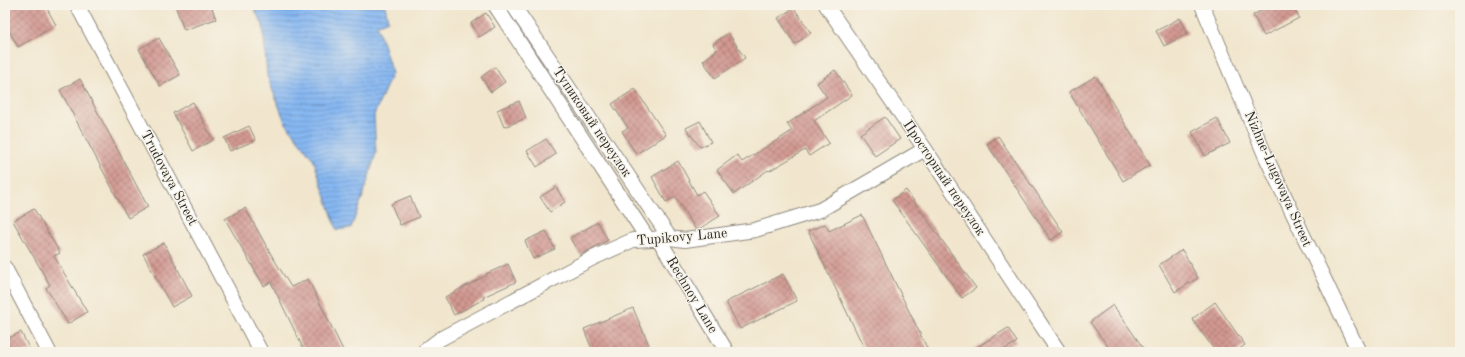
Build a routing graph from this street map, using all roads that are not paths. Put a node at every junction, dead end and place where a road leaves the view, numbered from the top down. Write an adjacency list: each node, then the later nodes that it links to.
1 (77, 5): 10 (street, Trudovaya Street)
2 (495, 5): 7 (street, Тупиковый переулок)
3 (513, 5): 7 (street, Тупиковый переулок)
4 (826, 5): 6 (street, Просторный переулок)
5 (1202, 5): 14 (street, Nizhne-Lugovaya Street)
6 (925, 149): 7 (street, Tupikovy Lane); 13 (street, Просторный переулок)
7 (659, 238): 11 (street, Tupikovy Lane); 12 (street, Rechnoy Lane)
8 (5, 268): 9 (street)
9 (49, 352)
10 (261, 352)
11 (423, 352)
12 (727, 352)
13 (1059, 352)
14 (1358, 352)

